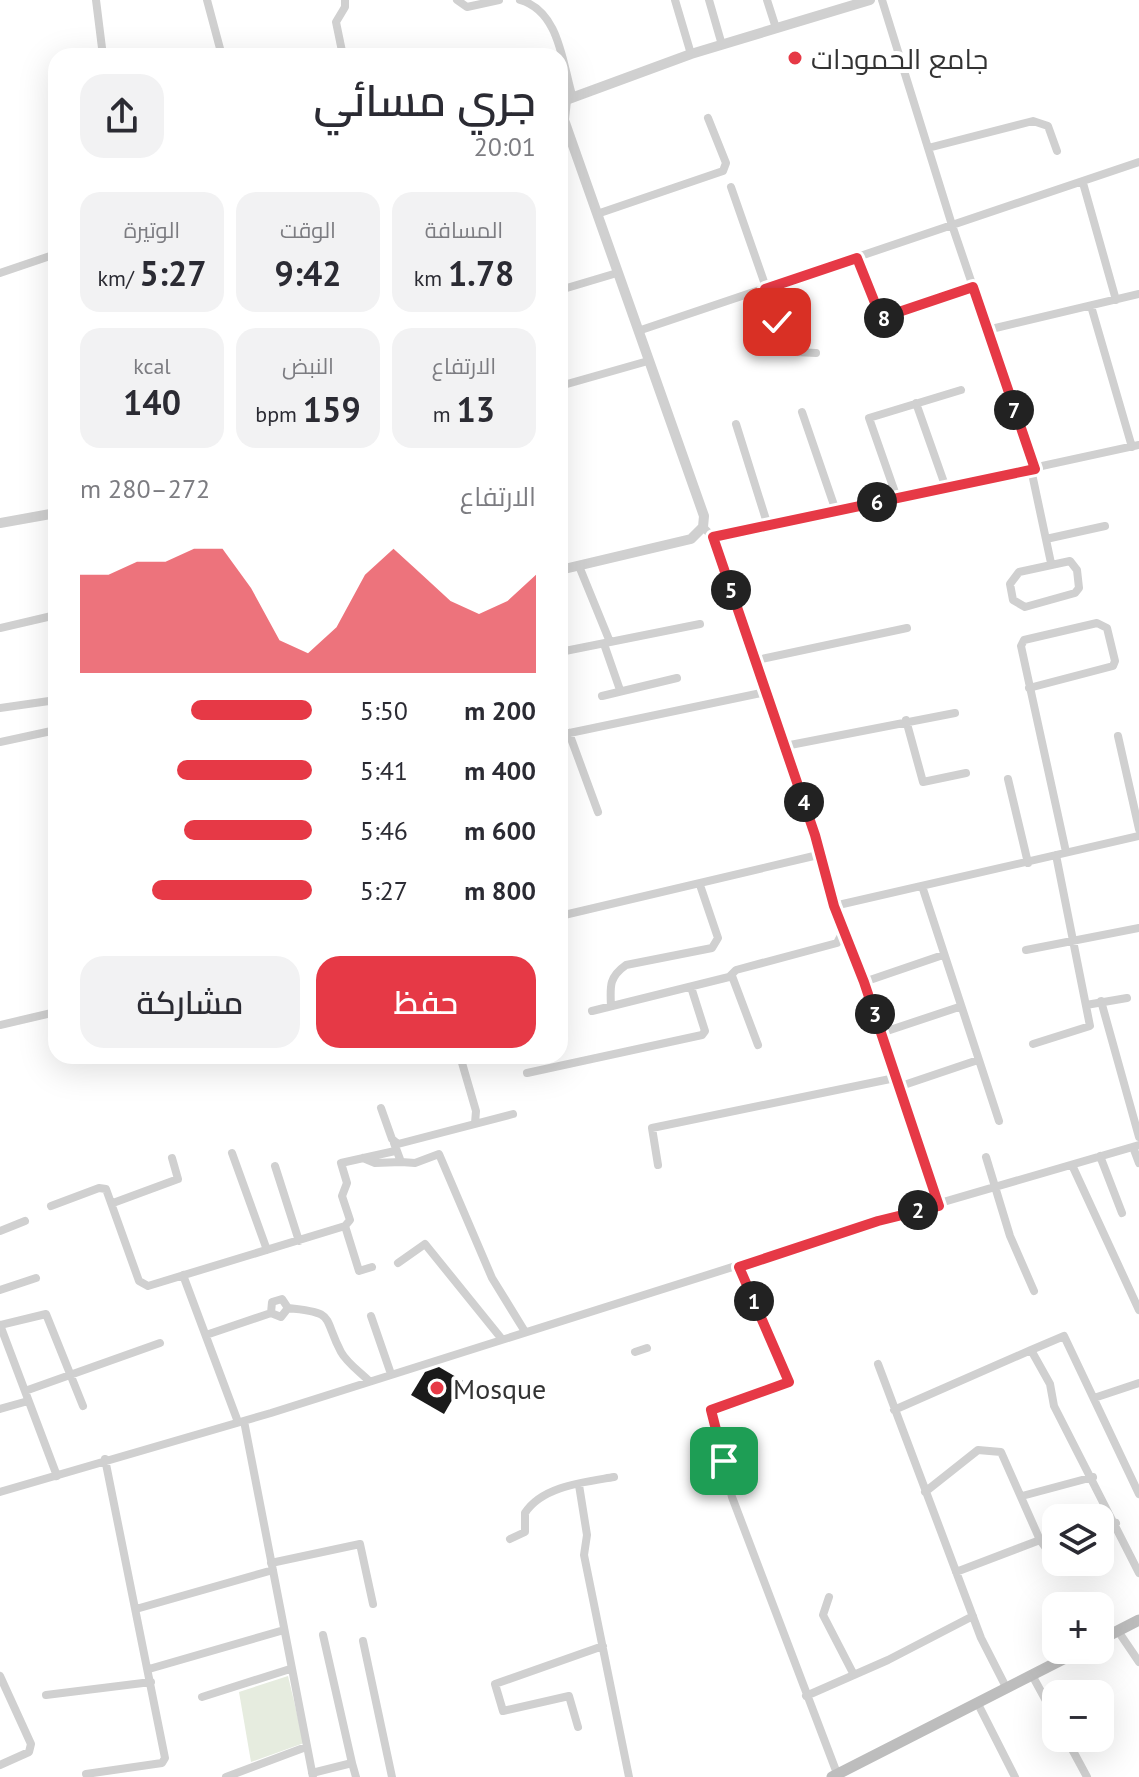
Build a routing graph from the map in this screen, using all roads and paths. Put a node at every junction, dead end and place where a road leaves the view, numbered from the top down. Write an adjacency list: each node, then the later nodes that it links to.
1 (96, 0): 14 (street)
2 (207, 0): 15 (street)
3 (345, 0): 16 (street)
4 (457, 0): 5 (street)
5 (499, 0)
6 (520, 0): 17 (street)
7 (675, 0): 18 (street)
8 (709, 0): 13 (street)
9 (767, 0): 12 (street)
10 (867, 0): 12 (street)
11 (882, 0): 22 (street)
12 (776, 28): 13 (street)
13 (722, 45): 18 (street)
14 (102, 48)
15 (220, 48)
16 (341, 48)
17 (554, 48)
18 (691, 54): 19 (street)
19 (568, 98)
20 (708, 118): 27 (street)
21 (568, 131): 27 (street)
22 (928, 148): 23 (street); 28 (street)
23 (1057, 151)
24 (1139, 162): 25 (street)
25 (1083, 183): 28 (street); 37 (street)
26 (731, 187): 35 (street)
27 (597, 214): 32 (street)
28 (952, 225): 30 (street); 33 (street)
29 (48, 257): 31 (street)
30 (857, 258): 33 (street); 35 (street)
31 (0, 273)
32 (617, 273): 34 (street); 40 (street)
33 (973, 287): 39 (street)
34 (568, 288)
35 (765, 289): 40 (street); 41 (street)
36 (1139, 294): 37 (street)
37 (1116, 300): 38 (street)
38 (1091, 306): 39 (street); 48 (street)
39 (987, 330): 49 (street)
40 (638, 331): 42 (street)
41 (816, 353)
42 (648, 361): 43 (street); 57 (street)
43 (568, 384)
44 (961, 390): 45 (street)
45 (916, 403): 50 (street); 51 (street)
46 (802, 412): 52 (street)
47 (736, 424): 55 (street)
48 (1135, 446): 49 (street)
49 (1033, 469): 50 (street); 59 (street)
50 (946, 488): 51 (street)
51 (897, 498): 52 (street)
52 (836, 511): 55 (street)
53 (48, 514): 54 (street)
54 (0, 523)
55 (768, 526): 58 (street)
56 (1105, 526): 59 (street)
57 (703, 527): 58 (street); 61 (street)
58 (713, 537): 69 (street)
59 (1046, 539): 60 (street)
60 (1051, 563): 60 (street)
61 (579, 566): 62 (street); 67 (street)
62 (568, 568)
63 (48, 617): 65 (street)
64 (700, 624): 67 (street)
65 (0, 628)
66 (907, 628): 69 (street)
67 (607, 643): 68 (street); 72 (street)
68 (568, 650)
69 (757, 660): 73 (street)
70 (677, 678): 72 (street)
71 (1029, 688): 71 (street); 90 (street)
72 (620, 690): 74 (street)
73 (766, 692): 80 (street); 84 (street)
74 (602, 696)
75 (48, 701): 76 (street)
76 (0, 708)
77 (955, 713): 78 (street)
78 (906, 720): 84 (street); 85 (street)
79 (48, 732): 83 (street)
80 (568, 733)
81 (1118, 736): 88 (street)
82 (568, 741): 87 (street)
83 (0, 742)
84 (785, 746): 91 (street)
85 (966, 773)
86 (1008, 779): 93 (street)
87 (598, 812)
88 (1139, 829)
89 (1139, 836): 90 (street)
90 (1066, 852): 92 (street)
91 (818, 855): 94 (street); 96 (street)
92 (1056, 855): 93 (street); 100 (street)
93 (1028, 863): 95 (street)
94 (700, 885): 97 (street); 109 (street)
95 (922, 886): 96 (street); 102 (street)
96 (834, 906): 98 (street)
97 (568, 914)
98 (845, 928): 103 (street); 104 (street)
99 (1139, 928): 100 (street)
100 (1072, 941): 101 (street); 108 (street)
101 (1026, 950)
102 (943, 955): 104 (street); 110 (street)
103 (732, 976): 105 (street); 116 (street)
104 (864, 982): 114 (street)
105 (691, 987): 109 (street); 119 (street)
106 (1127, 998): 107 (street)
107 (1101, 1001): 108 (street); 126 (street)
108 (1086, 1005): 115 (street)
109 (611, 1006): 111 (street)
110 (959, 1007): 114 (street); 117 (street)
111 (592, 1011)
112 (48, 1014): 113 (street)
113 (0, 1025)
114 (881, 1033): 120 (street)
115 (1033, 1044)
116 (758, 1045)
117 (978, 1060): 121 (street); 124 (street)
118 (462, 1064): 125 (street)
119 (527, 1073)
120 (895, 1078): 121 (street); 136 (street)
121 (898, 1087): 142 (street)
122 (381, 1108): 128 (street)
123 (513, 1114): 125 (street)
124 (999, 1121)
125 (475, 1123): 128 (street)
126 (1139, 1137)
127 (1136, 1146): 130 (street); 135 (street)
128 (394, 1147): 133 (street); 134 (street)
129 (232, 1153): 148 (street)
130 (1100, 1156): 137 (street); 143 (street)
131 (986, 1157): 139 (street)
132 (172, 1158): 140 (street)
133 (362, 1158): 134 (street); 145 (street)
134 (401, 1162): 159 (street)
135 (1139, 1163)
136 (658, 1165)
137 (1072, 1165): 139 (street); 156 (street)
138 (275, 1166): 147 (street)
139 (996, 1188): 142 (street); 155 (street)
140 (113, 1203): 141 (street); 152 (street)
141 (51, 1206)
142 (939, 1206): 151 (street)
143 (1122, 1213)
144 (25, 1221): 146 (street)
145 (345, 1226): 147 (street); 150 (street)
146 (0, 1231)
147 (299, 1241): 148 (street)
148 (267, 1250): 152 (street)
149 (398, 1263): 161 (street)
150 (372, 1267)
151 (739, 1267): 159 (street); 215 (street)
152 (183, 1275): 160 (street)
153 (36, 1278): 154 (street)
154 (0, 1290)
155 (1034, 1291)
156 (1139, 1310)
157 (371, 1316): 167 (street)
158 (0, 1325): 168 (street); 171 (street)
159 (524, 1330): 161 (street)
160 (206, 1335): 169 (street); 176 (street)
161 (501, 1338): 167 (street)
162 (160, 1343): 168 (street)
163 (647, 1348): 165 (street)
164 (1031, 1350): 172 (street); 175 (street); 180 (street)
165 (635, 1352)
166 (878, 1364): 175 (street)
167 (391, 1374): 169 (street)
168 (72, 1375): 171 (street); 173 (street)
169 (369, 1381): 176 (street)
170 (1139, 1383): 172 (street)
171 (26, 1396): 174 (street); 178 (street)
172 (1094, 1398): 184 (street)
173 (83, 1406)
174 (0, 1409)
175 (894, 1410): 183 (street)
176 (241, 1421): 177 (street); 190 (street)
177 (105, 1459): 178 (street); 195 (street)
178 (57, 1476): 182 (street)
179 (614, 1477): 181 (street)
180 (1093, 1477): 185 (street); 186 (street)
181 (579, 1485): 187 (street); 203 (street)
182 (0, 1492)
183 (925, 1492): 185 (street); 191 (street)
184 (1139, 1494)
185 (1022, 1496): 188 (street)
186 (1116, 1523): 192 (street)
187 (510, 1539)
188 (1040, 1540): 189 (street); 191 (street)
189 (1042, 1543)
190 (272, 1566): 194 (street); 195 (street); 198 (street)
191 (956, 1572): 196 (street)
192 (1139, 1573)
193 (829, 1597): 208 (street)
194 (373, 1604)
195 (136, 1609): 206 (street)
196 (973, 1616): 208 (street); 212 (street)
197 (1139, 1620): 199 (main road)
198 (284, 1630): 206 (street); 207 (street)
199 (1118, 1631): 200 (main road); 204 (street)
200 (1114, 1633)
201 (323, 1635): 221 (street)
202 (363, 1641): 228 (street)
203 (603, 1646): 218 (street); 229 (street)
204 (1139, 1662)
205 (1054, 1664): 209 (main road)
206 (149, 1669): 211 (street)
207 (290, 1669): 216 (street); 219 (street)
208 (854, 1675): 215 (street)
209 (1032, 1675): 212 (main road); 213 (street)
210 (0, 1676): 222 (street)
211 (151, 1682): 214 (street); 223 (street)
212 (1007, 1689): 217 (main road)
213 (1042, 1693)
214 (46, 1695)
215 (806, 1696): 225 (street)
216 (202, 1697)
217 (978, 1704): 225 (main road); 230 (street)
218 (578, 1727)
219 (306, 1747): 224 (street); 226 (street)
220 (1074, 1752): 231 (street)
221 (352, 1763): 224 (street); 227 (street)
222 (0, 1765)
223 (86, 1774)
224 (312, 1775)
225 (836, 1776)
226 (226, 1777)
227 (356, 1777)
228 (392, 1777)
229 (629, 1777)
230 (1015, 1777)
231 (1087, 1777)

